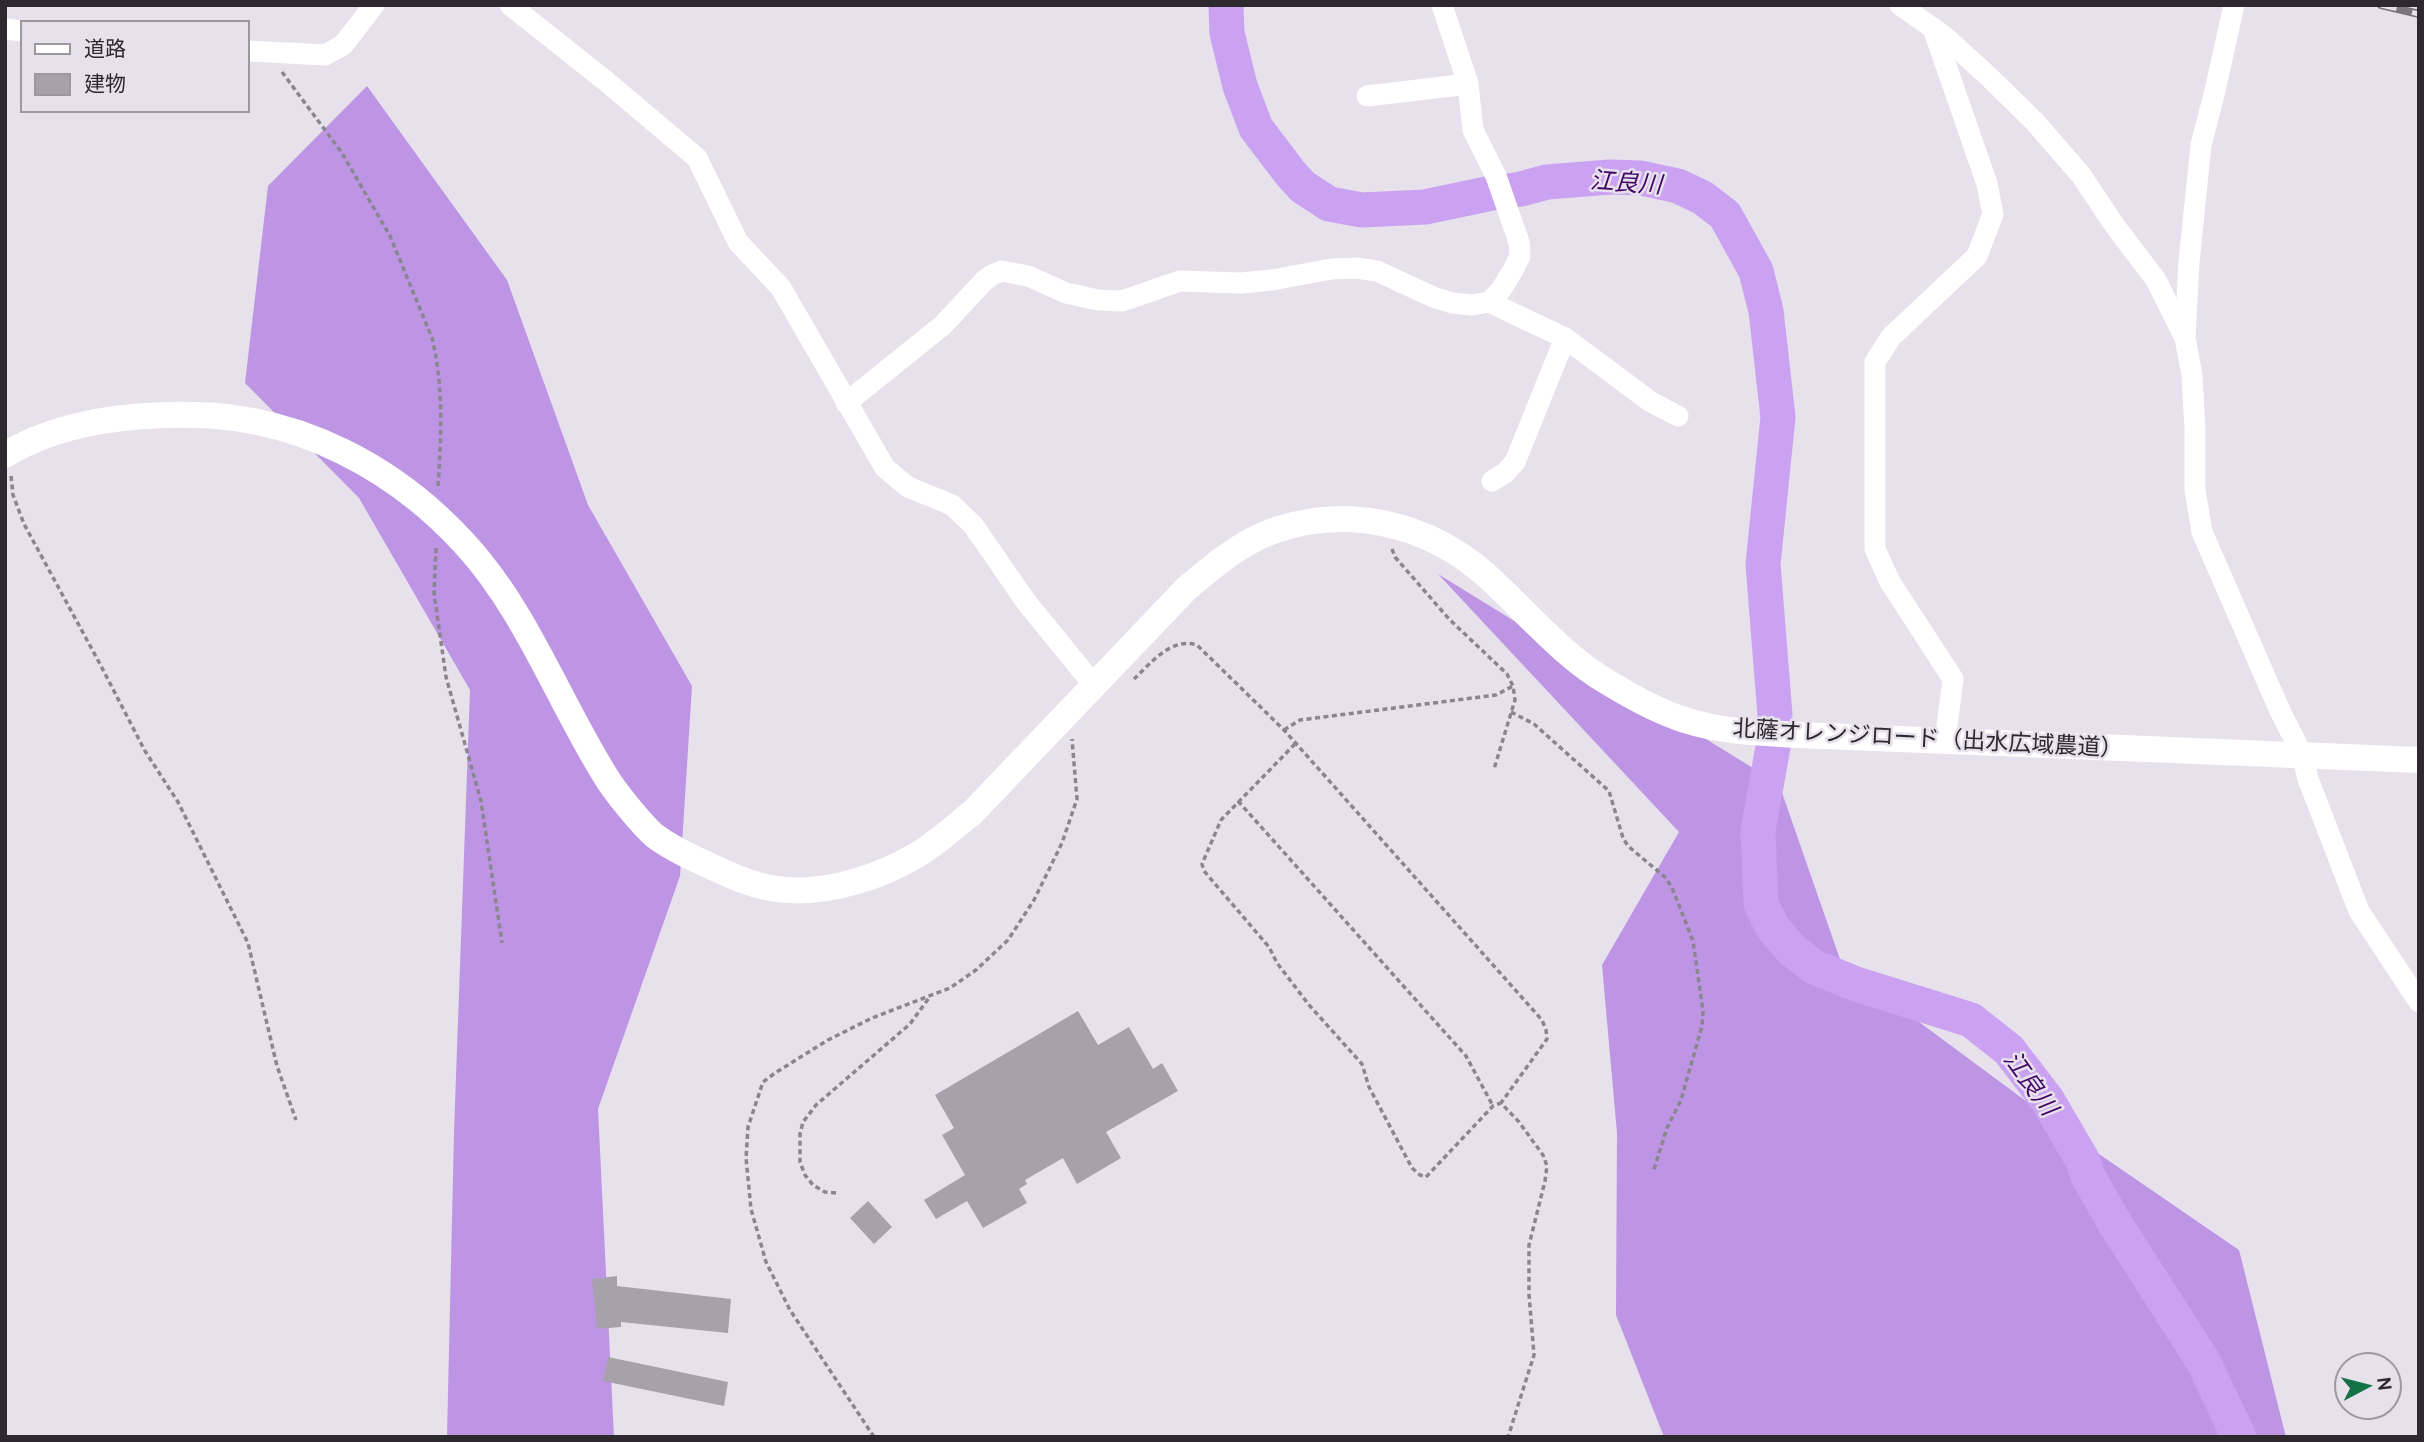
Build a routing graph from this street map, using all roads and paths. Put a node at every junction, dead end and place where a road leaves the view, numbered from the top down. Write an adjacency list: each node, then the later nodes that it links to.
1 (374, 5): 7 (street)
2 (510, 5): 13 (street)
3 (1442, 5): 8 (street)
4 (1900, 5): 6 (street)
5 (2234, 6): 12 (street)
6 (1933, 28): 12 (street); 25 (street)
7 (257, 52): 17 (path)
8 (1468, 84): 9 (street); 10 (street)
9 (1367, 96)
10 (1489, 302): 11 (street); 13 (street)
11 (1565, 338): 14 (street); 16 (street)
12 (2185, 338): 27 (street)
13 (846, 403): 20 (street)
14 (1678, 416)
15 (7, 454): 17 (street, 北薩オレンジロード（出水広域農道）); 36 (path)
16 (1492, 481)
17 (437, 515): 23 (street, 北薩オレンジロード（出水広域農道）); 31 (path)
18 (1380, 521): 20 (street, 北薩オレンジロード（出水広域農道）); 21 (path); 25 (street, 北薩オレンジロード（出水広域農道）)
19 (1129, 683): 24 (path)
20 (1093, 684): 23 (street, 北薩オレンジロード（出水広域農道）)
21 (1513, 686): 22 (path); 24 (path)
22 (1511, 712): 29 (path); 37 (path)
23 (1064, 716): 32 (path)
24 (1284, 730): 26 (path)
25 (1945, 741): 27 (street, 北薩オレンジロード（出水広域農道）)
26 (1295, 744): 30 (path); 34 (path)
27 (2303, 756): 28 (street, 北薩オレンジロード（出水広域農道）); 33 (street)
28 (2419, 760)
29 (1494, 769)
30 (1238, 801): 35 (path); 35 (path)
31 (502, 943)
32 (930, 996): 38 (path); 39 (path)
33 (2419, 1002)
34 (1501, 1103): 35 (path); 40 (path)
35 (1493, 1106)
36 (296, 1120)
37 (1653, 1172)
38 (836, 1193)
39 (874, 1437)
40 (1508, 1437)

